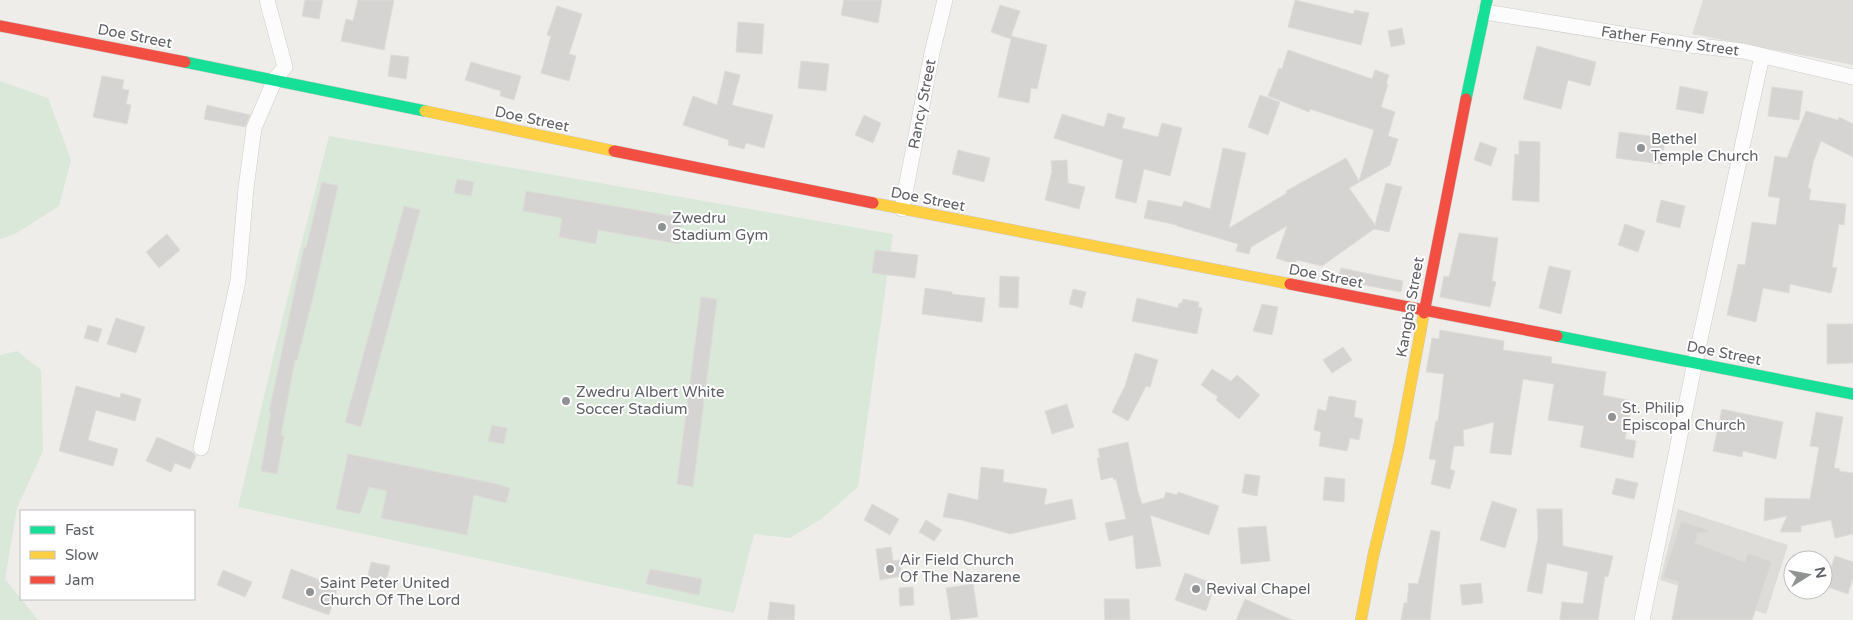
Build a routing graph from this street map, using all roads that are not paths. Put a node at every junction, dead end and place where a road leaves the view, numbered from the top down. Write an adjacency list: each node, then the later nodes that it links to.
1 (267, 0): 7 (street)
2 (945, 0): 8 (street, Rancy Street)
3 (1486, 6): 5 (street, Father Fenny Street); 9 (street, Kangba Street)
4 (0, 26): 7 (street, Doe Street)
5 (1762, 56): 6 (street, Father Fenny Street); 10 (street)
6 (1853, 77)
7 (275, 79): 8 (street, Doe Street); 12 (street)
8 (902, 209): 9 (street, Doe Street)
9 (1424, 309): 10 (street, Doe Street); 13 (street, Kangba Street)
10 (1695, 362): 11 (street, Doe Street); 14 (street)
11 (1853, 394)
12 (200, 448)
13 (1361, 620)
14 (1642, 620)

